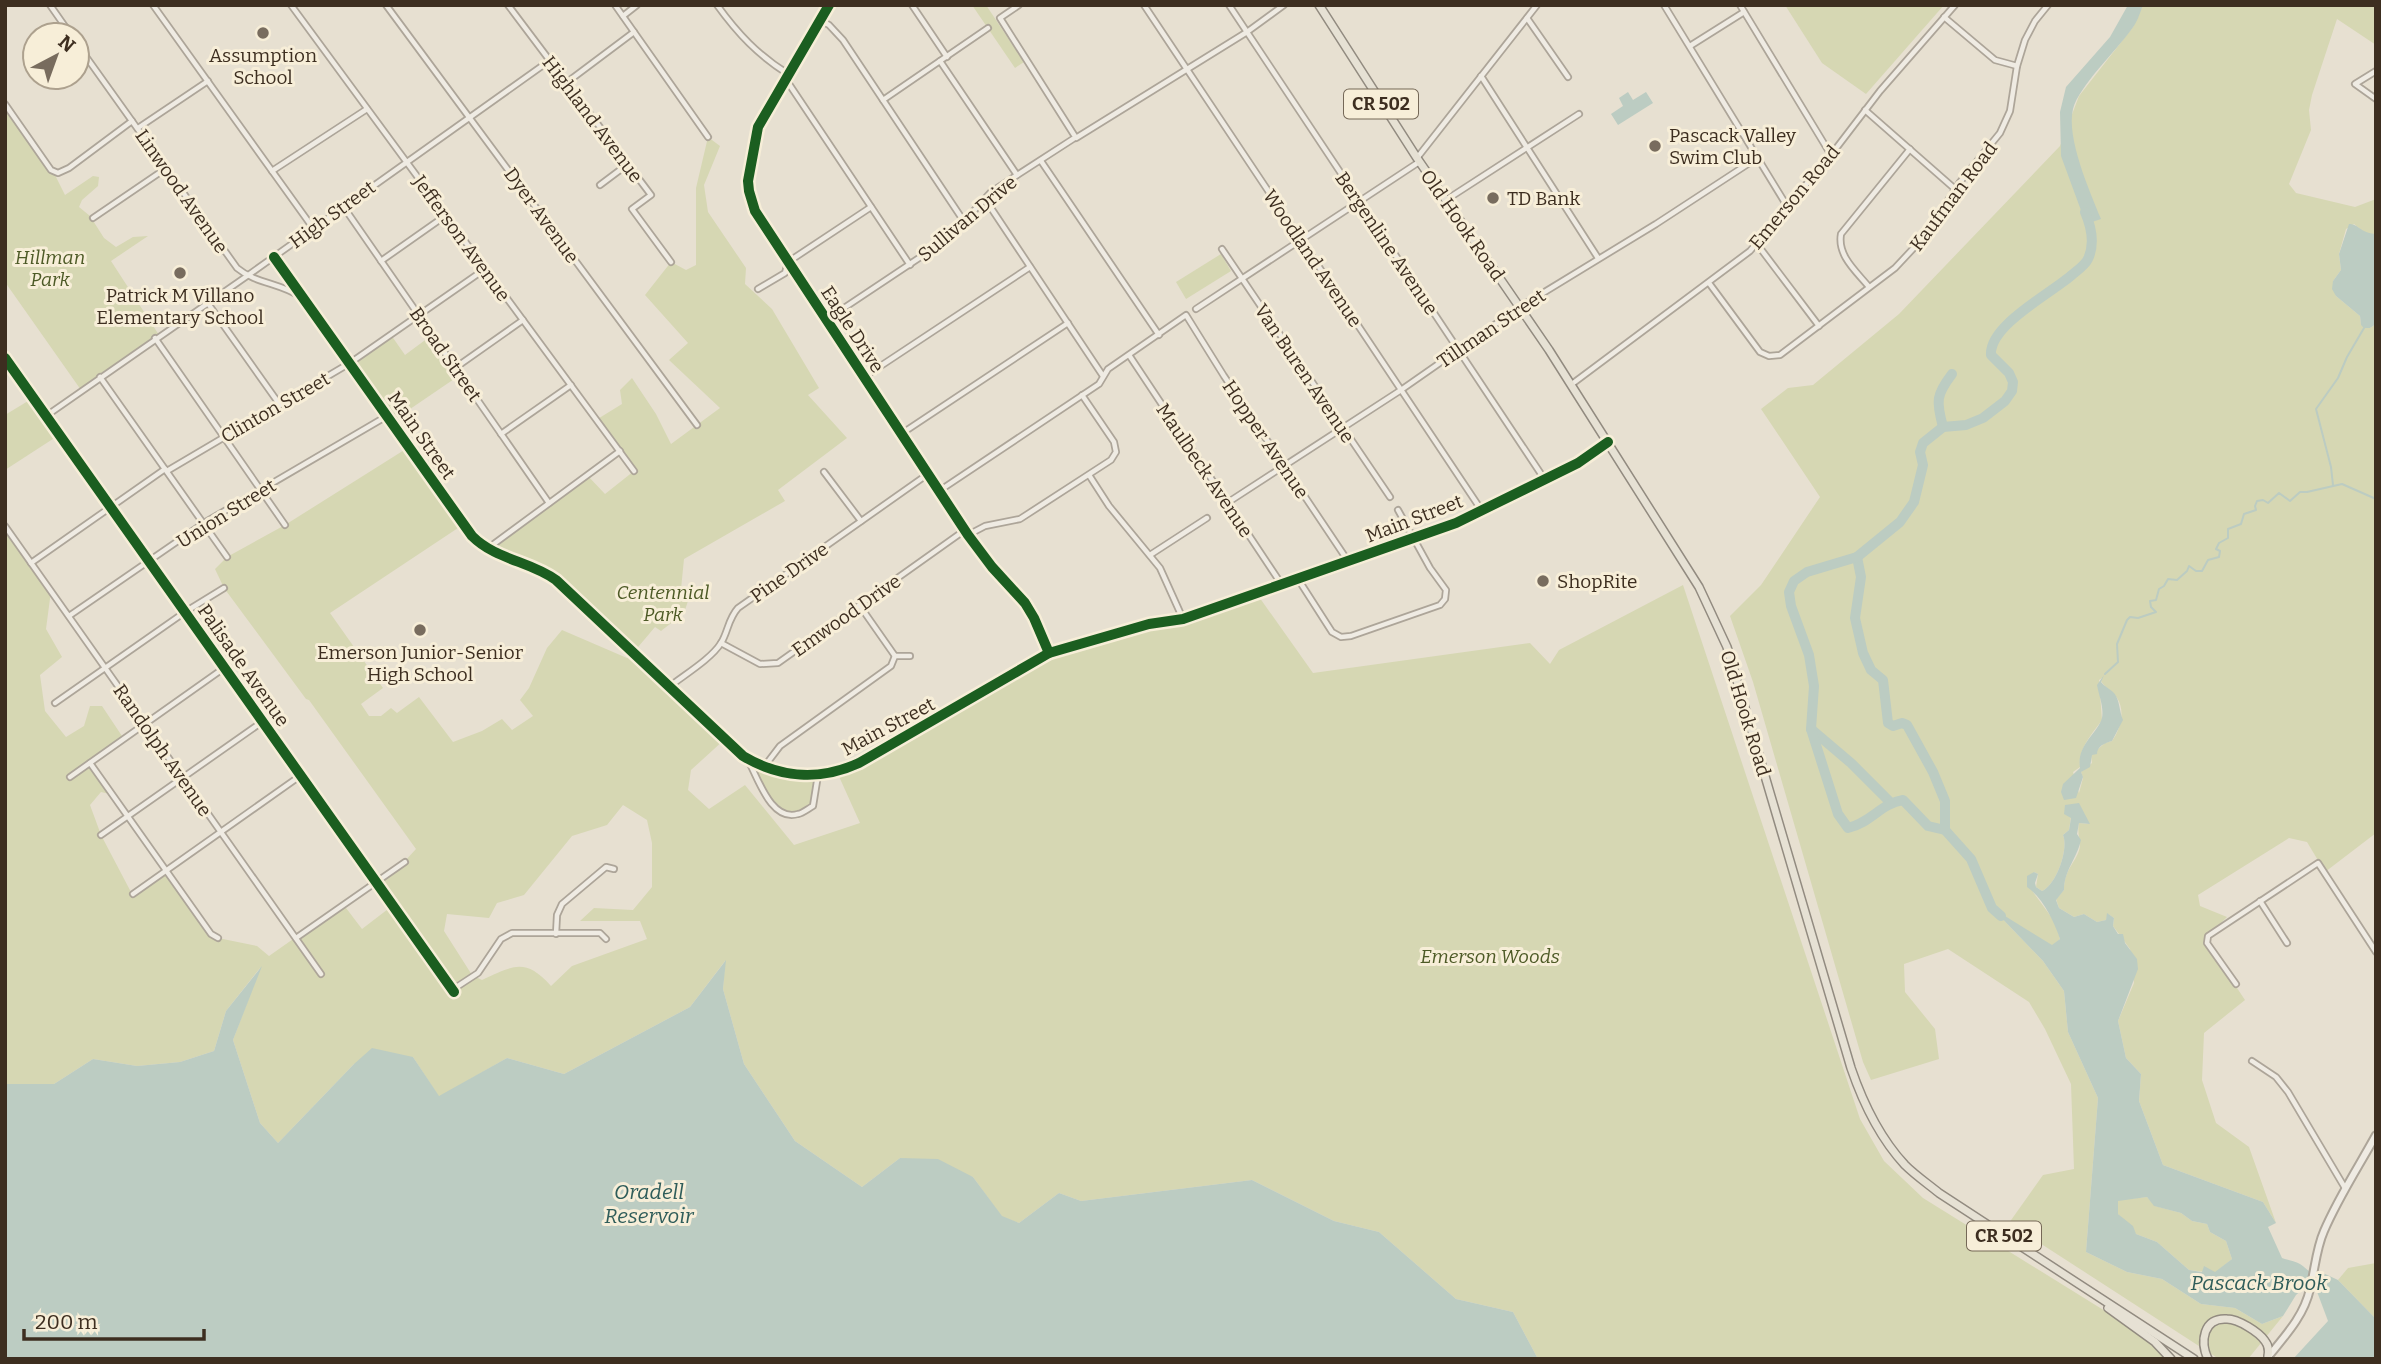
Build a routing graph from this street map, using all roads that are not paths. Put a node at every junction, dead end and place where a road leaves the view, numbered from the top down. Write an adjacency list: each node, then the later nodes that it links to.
1 (50, 5): 26 (street)
2 (153, 5): 41 (street)
3 (291, 5): 46 (street, Jefferson Avenue)
4 (386, 5): 49 (street, Dyer Avenue)
5 (508, 5): 32 (street, Highland Avenue)
6 (615, 5): 22 (street)
7 (637, 5): 22 (street)
8 (829, 5): 25 (street, Eagle Drive)
9 (912, 5): 31 (street)
10 (1019, 5): 53 (street)
11 (1144, 5): 36 (street, Woodland Avenue)
12 (1229, 5): 29 (street, Bergenline Avenue)
13 (1284, 5): 29 (street, Sullivan Drive)
14 (1319, 5): 58 (main road, Old Hook Road / CR 502)
15 (1537, 5): 24 (street)
16 (1664, 5): 30 (street)
17 (1740, 5): 21 (street)
18 (1955, 5): 23 (street, Emerson Road)
19 (2048, 5): 35 (street, Kaufman Road)
20 (721, 7): 38 (street)
21 (1744, 12): 30 (street); 56 (street)
22 (623, 16): 28 (street)
23 (1944, 17): 35 (street); 47 (street, Emerson Road)
24 (1527, 18): 39 (street); 40 (street)
25 (820, 20): 38 (street, Eagle Drive); 44 (street)
26 (61, 21)
27 (988, 28): 31 (street)
28 (634, 32): 42 (street); 52 (street)
29 (1247, 32): 36 (street, Sullivan Drive); 69 (street, Bergenline Avenue)
30 (1690, 46): 57 (street)
31 (947, 57): 33 (street)
32 (550, 61): 42 (street, Highland Avenue); 49 (street, High Street)
33 (940, 61): 44 (street); 64 (street)
34 (91, 64): 50 (street, Linwood Avenue)
35 (2017, 66): 66 (street, Kaufman Road)
36 (1187, 70): 53 (street, Sullivan Drive); 77 (street, Woodland Avenue)
37 (2376, 71): 43 (street)
38 (786, 76): 71 (street); 84 (street, Eagle Drive)
39 (1481, 76): 54 (street); 58 (street)
40 (1567, 77)
41 (208, 81): 51 (street); 63 (street)
42 (566, 83): 61 (street, Highland Avenue)
43 (2376, 99)
44 (883, 100): 75 (street)
45 (5, 104): 50 (street)
46 (367, 109): 59 (street, Jefferson Avenue); 63 (street)
47 (1865, 110): 55 (street); 56 (street, Emerson Road)
48 (1579, 114): 54 (street)
49 (469, 116): 59 (street, High Street); 119 (street, Dyer Avenue)
50 (132, 121): 51 (street, Linwood Avenue)
51 (138, 128): 62 (street, Linwood Avenue)
52 (708, 137)
53 (1074, 139): 60 (street, Sullivan Drive)
54 (1526, 147): 68 (street); 81 (street)
55 (1910, 149): 66 (street); 91 (street)
56 (1831, 155): 72 (street, Emerson Road)
57 (1757, 158): 72 (street); 81 (street, Tillman Street)
58 (1418, 160): 68 (main road, Old Hook Road / CR 502); 69 (street)
59 (405, 161): 70 (street, High Street); 73 (street, Jefferson Avenue)
60 (1041, 161): 64 (street, Sullivan Drive); 102 (street)
61 (628, 164): 65 (street); 83 (street, Highland Avenue)
62 (165, 169): 74 (street); 88 (street, Linwood Avenue)
63 (272, 172): 76 (street)
64 (1017, 175): 67 (street, Sullivan Drive)
65 (600, 185)
66 (1955, 189): 91 (street, Kaufman Road)
67 (985, 199): 75 (street, Sullivan Drive); 86 (street)
68 (1445, 201): 94 (main road, Old Hook Road / CR 502)
69 (1360, 202): 77 (street); 104 (street, Bergenline Avenue)
70 (343, 206): 76 (street, High Street); 82 (street, Broad Street)
71 (871, 206): 84 (street); 85 (street)
72 (1787, 206): 78 (street, Emerson Road)
73 (445, 216): 82 (street); 87 (street, Jefferson Avenue)
74 (93, 218)
75 (965, 223): 85 (street, Sullivan Drive)
76 (313, 228): 80 (street, High Street)
77 (1301, 240): 89 (street); 114 (street, Woodland Avenue)
78 (1757, 244): 90 (street, Emerson Road); 101 (street)
79 (1222, 249): 89 (street, Van Buren Avenue)
80 (274, 257): 88 (street, High Street); 95 (street, Main Street)
81 (1598, 258): 94 (street, Tillman Street)
82 (381, 261): 97 (street, Broad Street)
83 (671, 262)
84 (788, 262): 92 (street); 99 (street, Eagle Drive)
85 (910, 265): 99 (street, Sullivan Drive)
86 (1030, 267): 100 (street); 111 (street)
87 (485, 269): 97 (street, Clinton Street); 98 (street, Jefferson Avenue)
88 (247, 276): 93 (street, High Street); 95 (street, Linwood Avenue)
89 (1242, 280): 96 (street); 120 (street, Van Buren Avenue)
90 (1709, 283): 101 (street, Kaufman Road); 112 (street, Emerson Road)
91 (1869, 287): 101 (street, Kaufman Road)
92 (758, 289)
93 (207, 302): 103 (street, High Street); 116 (street)
94 (1520, 307): 104 (street, Tillman Street); 112 (main road, Old Hook Road / CR 502)
95 (311, 308): 107 (street, Main Street)
96 (1196, 309)
97 (418, 315): 107 (street, Clinton Street); 108 (street, Broad Street)
98 (523, 320): 108 (street); 113 (street, Jefferson Avenue)
99 (826, 320): 111 (street, Eagle Drive)
100 (1068, 323): 109 (street); 122 (street)
101 (1819, 326)
102 (1158, 335): 105 (street); 126 (street, Hopper Avenue)
103 (155, 338): 110 (street, High Street); 123 (street)
104 (1459, 350): 114 (street, Tillman Street); 132 (street, Bergenline Avenue)
105 (1129, 355): 109 (street); 137 (street, Maulbeck Avenue)
106 (5, 358): 117 (street, Palisade Avenue)
107 (350, 363): 116 (street, Clinton Street); 118 (street, Main Street)
108 (456, 369): 121 (street, Broad Street)
109 (1103, 376): 115 (street)
110 (100, 377): 117 (street, High Street); 127 (street)
111 (864, 377): 122 (street, Eagle Drive)
112 (1572, 384): 124 (main road, Old Hook Road / CR 502)
113 (571, 385): 121 (street); 125 (street, Jefferson Avenue)
114 (1401, 390): 120 (street, Tillman Street); 140 (street, Woodland Avenue)
115 (1082, 396): 131 (street, Emwood Drive); 134 (street)
116 (280, 404): 123 (street, Clinton Street)
117 (46, 416): 138 (street, Palisade Avenue)
118 (387, 416): 133 (street, Union Street); 148 (street, Main Street)
119 (698, 425)
120 (1342, 428): 126 (street, Tillman Street); 135 (street, Van Buren Avenue)
121 (501, 434): 136 (street, Broad Street)
122 (901, 434): 130 (street, Eagle Drive)
123 (224, 437): 127 (street, Clinton Street); 133 (street)
124 (1608, 442): 132 (street, Main Street); 198 (main road, Old Hook Road / CR 502)
125 (620, 451): 128 (street, Jefferson Avenue); 136 (street)
126 (1284, 466): 137 (street, Tillman Street); 151 (street, Hopper Avenue)
127 (166, 470): 138 (street, Clinton Street); 143 (street)
128 (634, 471)
129 (824, 472): 142 (street)
130 (928, 474): 134 (street, Eagle Drive); 142 (street, Pine Drive)
131 (1089, 475): 146 (street, Emwood Drive); 149 (street)
132 (1545, 480): 140 (street, Main Street)
133 (262, 490): 143 (street, Union Street); 144 (street)
134 (939, 491): 146 (street, Eagle Drive)
135 (1390, 497)
136 (549, 502): 148 (street)
137 (1227, 503): 155 (street, Maulbeck Avenue)
138 (110, 507): 152 (street, Palisade Avenue); 153 (street, Clinton Street)
139 (1398, 510): 147 (street)
140 (1482, 511): 147 (street, Main Street)
141 (1207, 518): 149 (street)
142 (861, 521): 161 (street, Pine Drive)
143 (204, 523): 150 (street); 152 (street, Union Street)
144 (285, 525)
145 (5, 526): 153 (street, Randolph Avenue)
146 (967, 532): 157 (street, Emwood Drive); 162 (street, Eagle Drive)
147 (1414, 537): 151 (street, Main Street); 154 (street)
148 (487, 549): 167 (street, Main Street)
149 (1150, 555): 160 (street)
150 (227, 557)
151 (1348, 561): 154 (street, Main Street)
152 (149, 562): 158 (street, Palisade Avenue); 159 (street, Union Street)
153 (32, 563): 159 (street, Randolph Avenue)
154 (1298, 579): 155 (street, Main Street)
155 (1282, 584): 160 (street, Main Street)
156 (224, 588): 158 (street)
157 (860, 606): 161 (street, Emwood Drive); 163 (street)
158 (185, 612): 165 (street, Palisade Avenue); 166 (street)
159 (69, 616): 166 (street, Randolph Avenue)
160 (1183, 619): 162 (street, Main Street)
161 (721, 643): 167 (street, Pine Drive)
162 (1049, 653): 174 (street, Main Street)
163 (895, 656): 164 (street); 173 (street)
164 (910, 656)
165 (224, 668): 169 (street, Palisade Avenue); 170 (street)
166 (106, 669): 168 (street); 170 (street, Randolph Avenue)
167 (668, 687): 171 (street, Main Street)
168 (55, 703)
169 (262, 722): 175 (street, Palisade Avenue); 177 (street)
170 (145, 724): 172 (street); 177 (street, Randolph Avenue)
171 (748, 759): 173 (street, Main Street); 174 (street)
172 (90, 762): 176 (street); 178 (street)
173 (764, 767): 174 (street, Main Street)
174 (818, 775)
175 (300, 776): 179 (street); 184 (street, Palisade Avenue)
176 (70, 777)
177 (183, 777): 178 (street); 179 (street, Randolph Avenue)
178 (128, 815): 180 (street); 183 (street)
179 (221, 832): 183 (street); 189 (street, Randolph Avenue)
180 (101, 835)
181 (404, 862): 184 (street)
182 (614, 869): 187 (street)
183 (167, 870): 185 (street); 188 (street)
184 (375, 882): 187 (street, Palisade Avenue); 189 (street)
185 (133, 894)
186 (2260, 901): 191 (street); 192 (street); 194 (street)
187 (556, 934): 190 (street)
188 (218, 938)
189 (296, 938): 193 (street, Randolph Avenue)
190 (606, 939)
191 (2287, 943)
192 (2376, 951)
193 (321, 974)
194 (2236, 984)
195 (2252, 1061): 197 (street)
196 (2376, 1135): 197 (street)
197 (2346, 1189): 199 (street)
198 (2089, 1292): 200 (main road); 201 (main road, Old Hook Road / CR 502)
199 (2267, 1358): 202 (main road)
200 (2171, 1359)
201 (2193, 1359)
202 (2208, 1359)

